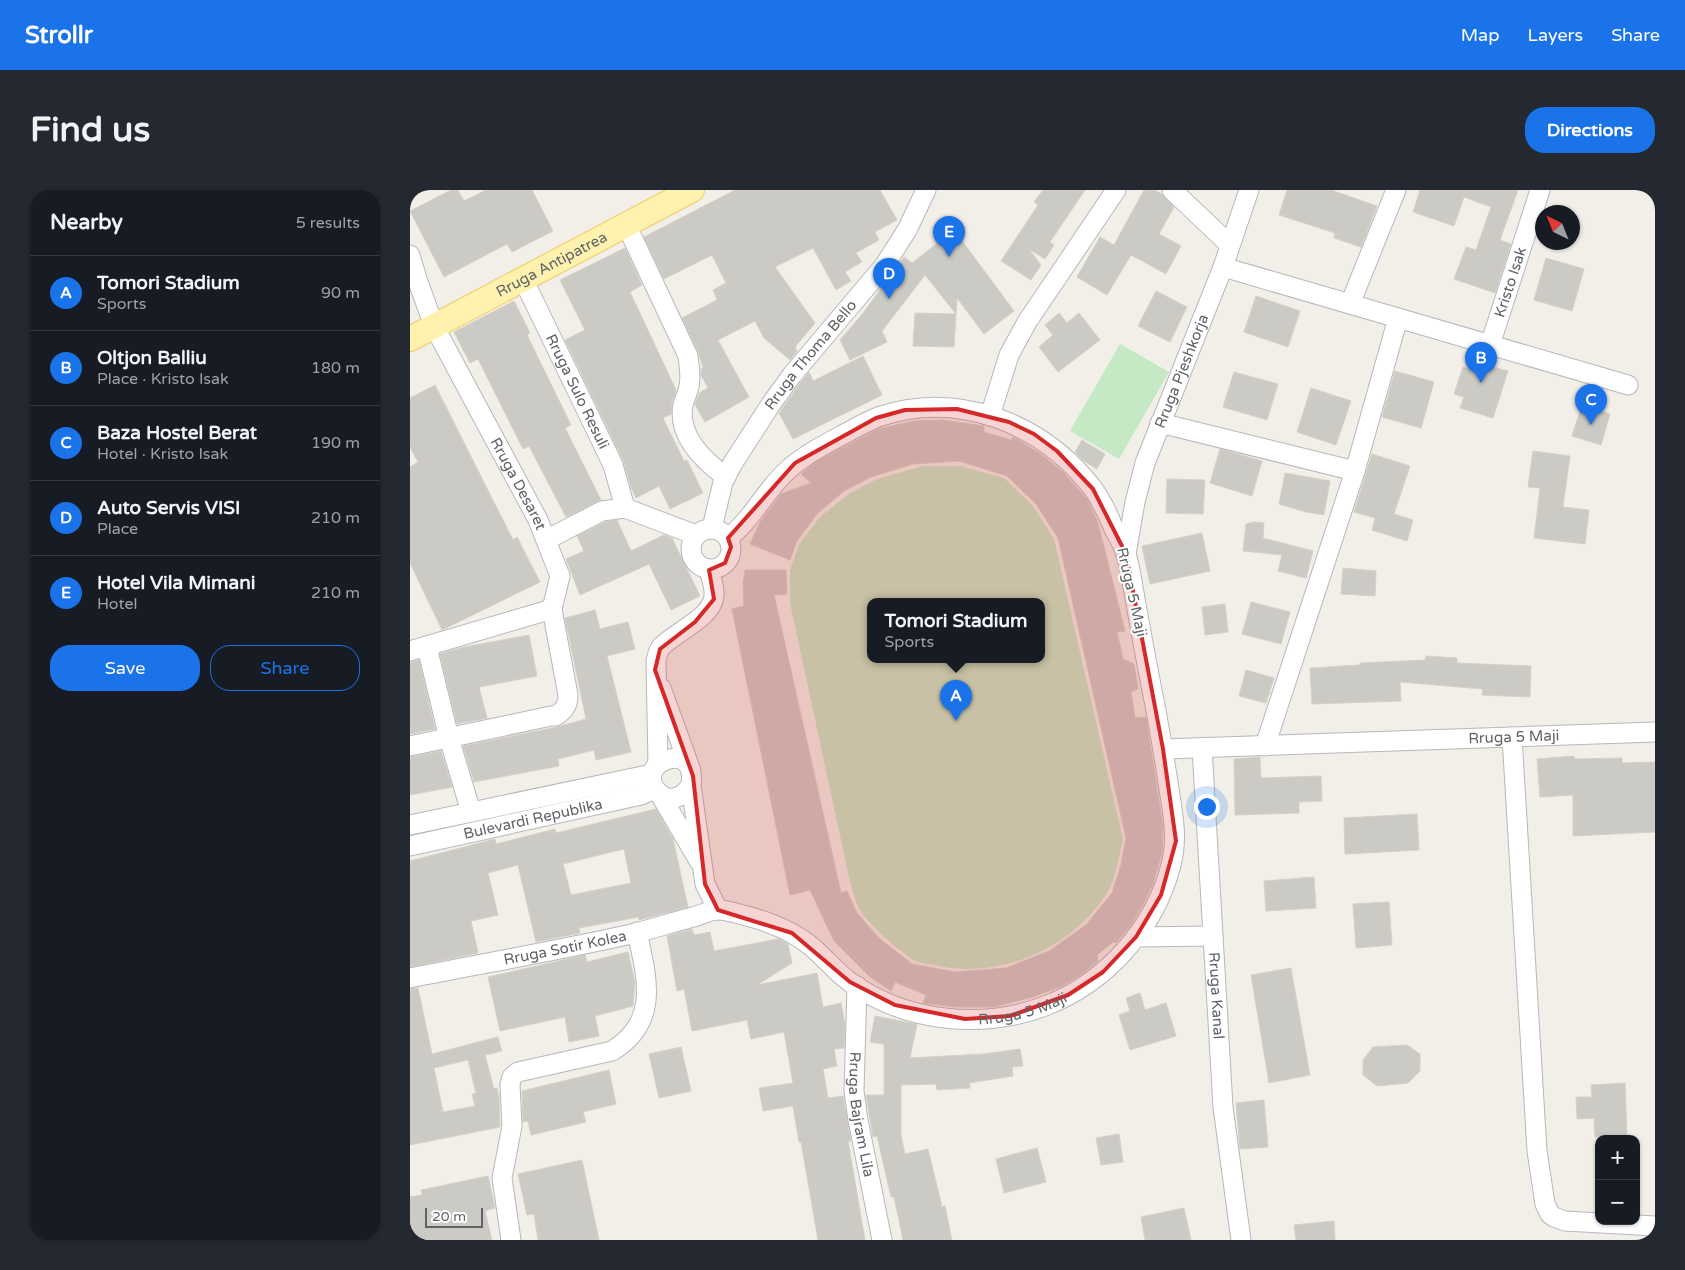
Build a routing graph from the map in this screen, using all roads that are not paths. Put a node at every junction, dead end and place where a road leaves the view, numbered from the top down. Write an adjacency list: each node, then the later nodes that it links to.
1 (692, 190): 8 (main road, Rruga Antipatrea)
2 (926, 190): 22 (street, Rruga Thoma Bello)
3 (1116, 190): 19 (street)
4 (1172, 190): 9 (street)
5 (1249, 190): 9 (street, Rruga Pjeshkorja)
6 (1396, 190): 13 (street)
7 (1540, 190): 17 (street, Kristo Isak)
8 (626, 224): 12 (main road, Rruga Antipatrea); 22 (street)
9 (1230, 245): 11 (street, Rruga Pjeshkorja)
10 (410, 255): 15 (street, Rruga Desaret)
11 (1222, 268): 13 (street); 20 (street, Rruga Pjeshkorja)
12 (523, 279): 15 (main road, Rruga Antipatrea); 23 (street, Rruga Sulo Resuli)
13 (1350, 304): 14 (street)
14 (1398, 318): 17 (street); 21 (street)
15 (434, 326): 16 (main road, Rruga Antipatrea); 25 (street, Rruga Desaret)
16 (410, 339)
17 (1490, 345): 18 (street)
18 (1628, 385)
19 (990, 416): 24 (street, Rruga 5 Maji); 26 (street, Rruga 5 Maji)
20 (1160, 423): 21 (street); 26 (street, Rruga Pjeshkorja)
21 (1355, 471): 35 (street)
22 (726, 478): 24 (street, Rruga Thoma Bello)
23 (625, 508): 24 (street); 25 (street)
24 (712, 534): 27 (street, Rruga Thoma Bello); 27 (street, Rruga Thoma Bello)
25 (546, 540): 28 (street, Rruga Desaret)
26 (1126, 554): 37 (street, Rruga 5 Maji)
27 (709, 570): 30 (street)
28 (552, 609): 29 (street); 33 (street, Rruga Desaret)
29 (418, 649): 33 (street)
30 (655, 670): 38 (street); 39 (street)
31 (1655, 732): 32 (street, Rruga 5 Maji)
32 (1512, 737): 35 (street, Rruga 5 Maji); 50 (street)
33 (449, 738): 34 (street); 40 (street)
34 (410, 746)
35 (1265, 746): 36 (street, Rruga 5 Maji)
36 (1202, 748): 37 (street, Rruga 5 Maji); 46 (street, Rruga Kanal)
37 (1163, 749): 47 (street, Rruga 5 Maji)
38 (691, 776): 39 (street); 39 (street); 43 (street)
39 (656, 781): 40 (street, Bulevardi Republika); 42 (street, Bulevardi Republika); 43 (street)
40 (471, 812): 41 (street, Bulevardi Republika)
41 (410, 825)
42 (410, 846)
43 (704, 870): 44 (street)
44 (718, 910): 45 (street, Rruga Sotir Kolea); 49 (street, Rruga 5 Maji)
45 (637, 932): 48 (street, Rruga Sotir Kolea); 51 (street)
46 (1213, 936): 47 (street); 53 (street, Rruga Kanal)
47 (1136, 937): 49 (street, Rruga 5 Maji)
48 (410, 978)
49 (857, 986): 52 (street, Rruga Bajram Lila)
50 (1655, 1226)
51 (511, 1240)
52 (882, 1240)
53 (1241, 1240)

